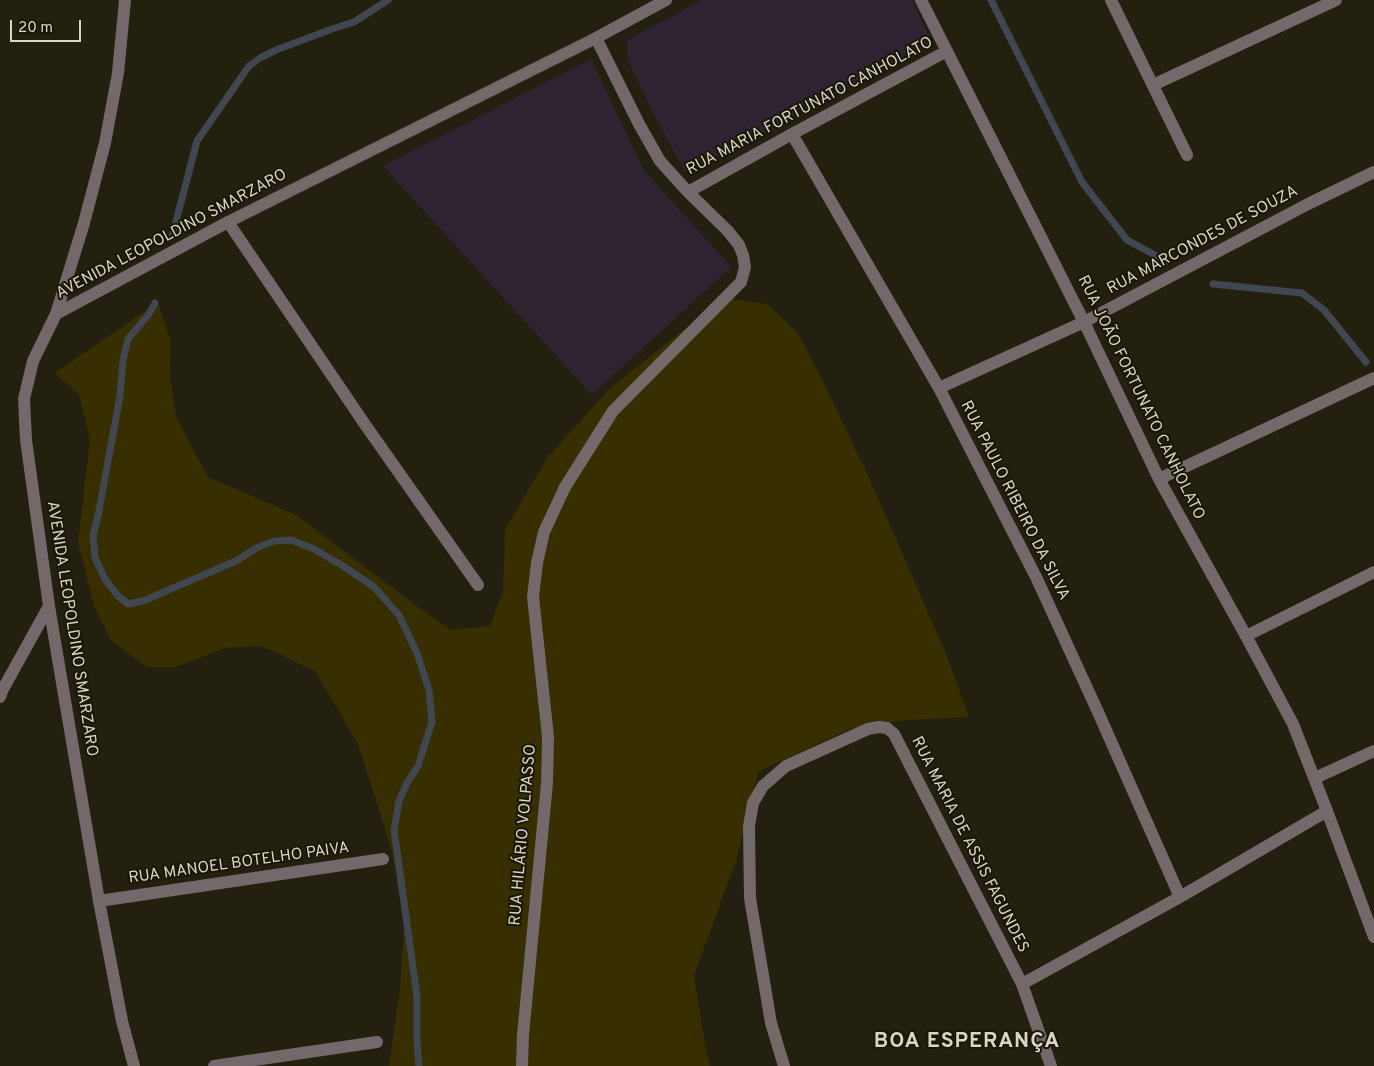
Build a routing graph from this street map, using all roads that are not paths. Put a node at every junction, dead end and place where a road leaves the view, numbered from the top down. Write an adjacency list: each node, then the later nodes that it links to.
1 (125, 0): 14 (street)
2 (666, 0): 6 (street, AVENIDA LEOPOLDINO SMARZARO)
3 (921, 0): 7 (street, RUA JOÃO FORTUNATO CANHOLATO)
4 (1111, 0): 8 (street)
5 (1336, 0): 8 (street)
6 (596, 38): 12 (street, RUA HILÁRIO VOLPASSO); 13 (street, AVENIDA LEOPOLDINO SMARZARO)
7 (947, 52): 9 (street, RUA MARIA FORTUNATO CANHOLATO); 15 (street, RUA JOÃO FORTUNATO CANHOLATO)
8 (1153, 85): 10 (street)
9 (792, 134): 12 (street, RUA MARIA FORTUNATO CANHOLATO); 17 (street, RUA PAULO RIBEIRO DA SILVA)
10 (1187, 155)
11 (1374, 172): 15 (street, RUA MARCONDES DE SOUZA)
12 (688, 192): 35 (street, RUA HILÁRIO VOLPASSO)
13 (228, 222): 14 (street, AVENIDA LEOPOLDINO SMARZARO); 20 (street)
14 (56, 314): 21 (street, AVENIDA LEOPOLDINO SMARZARO)
15 (1084, 322): 17 (street, RUA MARCONDES DE SOUZA); 18 (street, RUA JOÃO FORTUNATO CANHOLATO)
16 (1374, 378): 18 (street)
17 (939, 388): 28 (street, RUA PAULO RIBEIRO DA SILVA)
18 (1159, 479): 22 (street, RUA JOÃO FORTUNATO CANHOLATO)
19 (1374, 572): 22 (street)
20 (478, 585)
21 (49, 606): 23 (street); 29 (street, AVENIDA LEOPOLDINO SMARZARO)
22 (1246, 636): 25 (street, RUA JOÃO FORTUNATO CANHOLATO)
23 (0, 697)
24 (1374, 751): 25 (street)
25 (1315, 778): 26 (street, RUA JOÃO FORTUNATO CANHOLATO)
26 (1327, 811): 28 (street); 30 (street, RUA JOÃO FORTUNATO CANHOLATO)
27 (383, 859): 29 (street, RUA MANOEL BOTELHO PAIVA)
28 (1180, 897): 31 (street)
29 (99, 901): 33 (street, AVENIDA LEOPOLDINO SMARZARO)
30 (1374, 937)
31 (1022, 984): 36 (street, RUA MARIA DE ASSIS FAGUNDES); 37 (street, RUA MARIA DE ASSIS FAGUNDES)
32 (377, 1042): 34 (street)
33 (134, 1066)
34 (214, 1066)
35 (522, 1066)
36 (784, 1066)
37 (1051, 1066)

